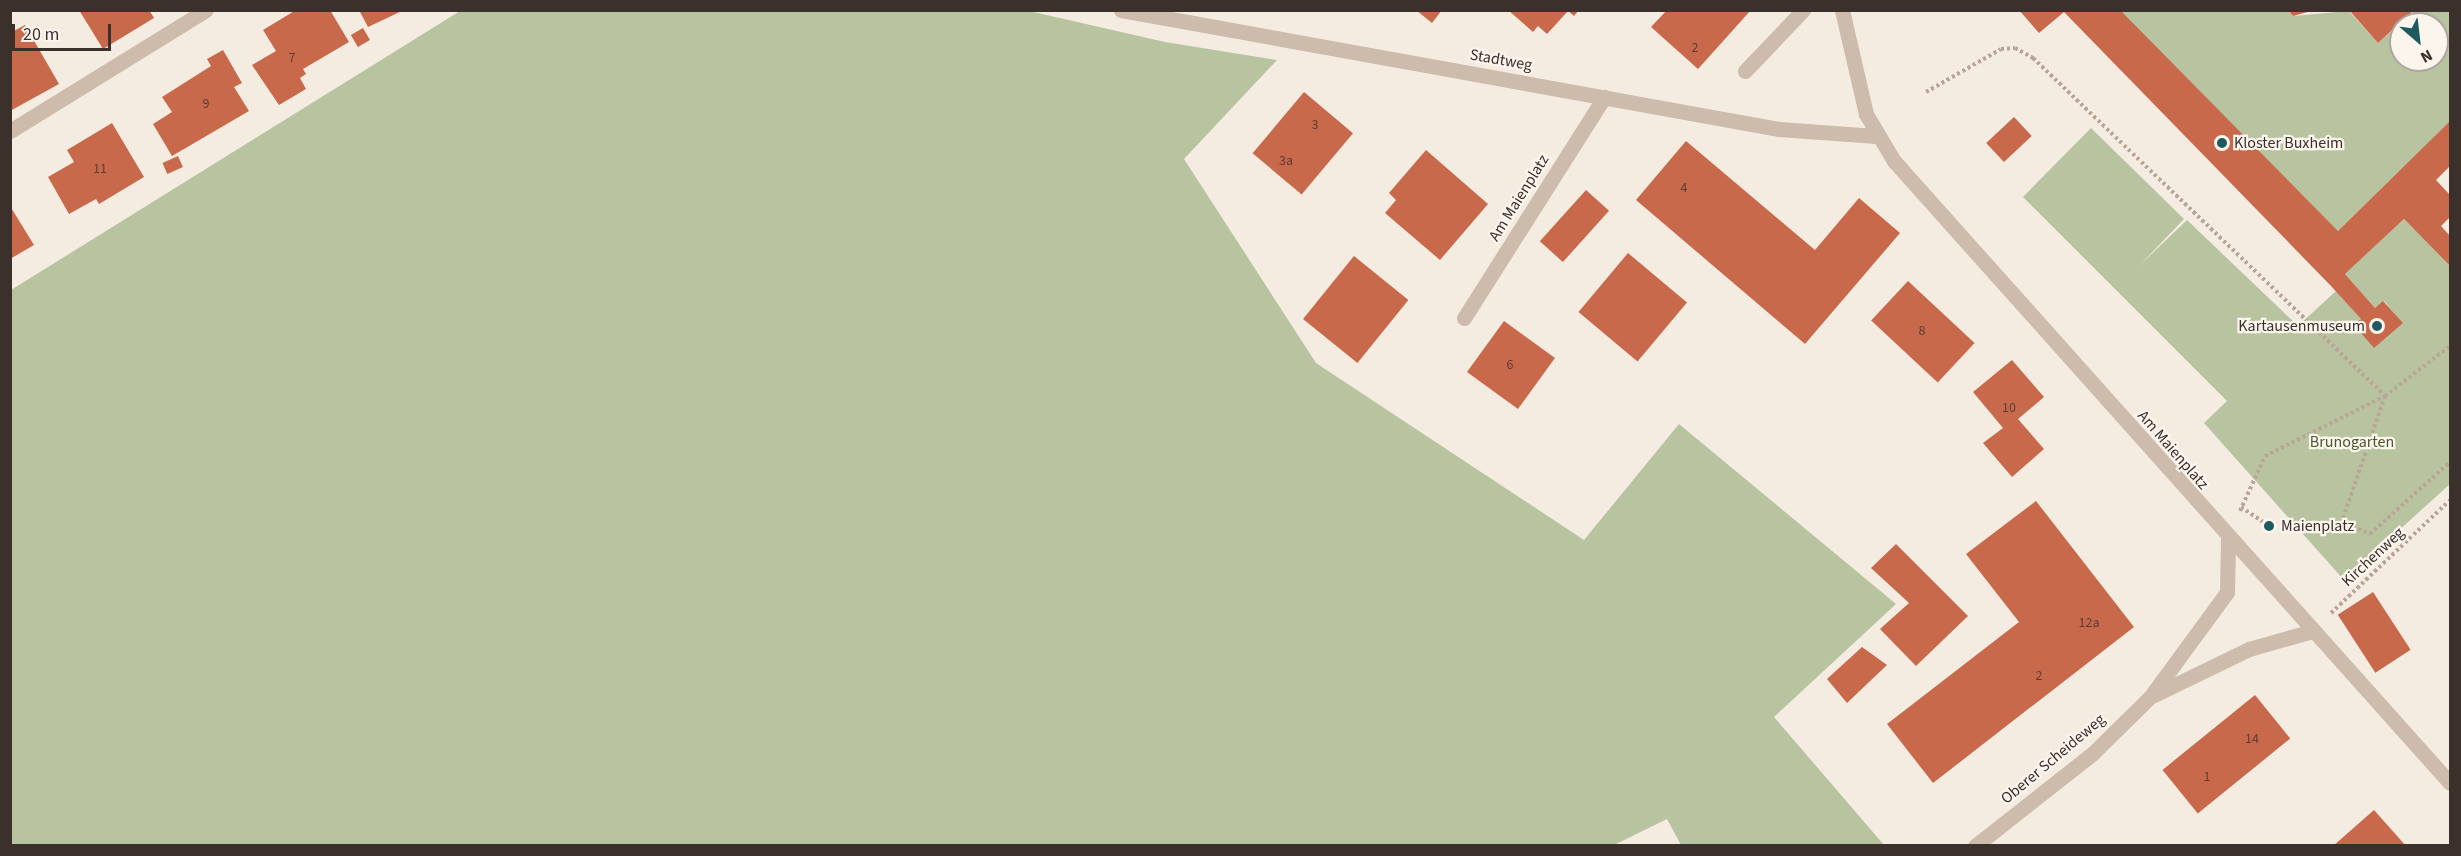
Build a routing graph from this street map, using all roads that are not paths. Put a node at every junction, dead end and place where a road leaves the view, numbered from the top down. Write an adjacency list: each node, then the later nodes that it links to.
1 (206, 10): 7 (street)
2 (1121, 10): 6 (street, Stadtweg)
3 (1803, 10): 5 (street)
4 (1842, 10): 8 (street, Am Maienplatz)
5 (1745, 71)
6 (1605, 97): 8 (street, Stadtweg); 9 (street, Am Maienplatz)
7 (10, 131)
8 (1876, 136): 10 (street, Am Maienplatz)
9 (1464, 318)
10 (2228, 539): 11 (street, Am Maienplatz); 12 (street, Oberer Scheideweg)
11 (2312, 631): 12 (street, Oberer Scheideweg); 13 (street, Am Maienplatz)
12 (2151, 696): 14 (street, Oberer Scheideweg)
13 (2451, 783)
14 (1975, 846)

